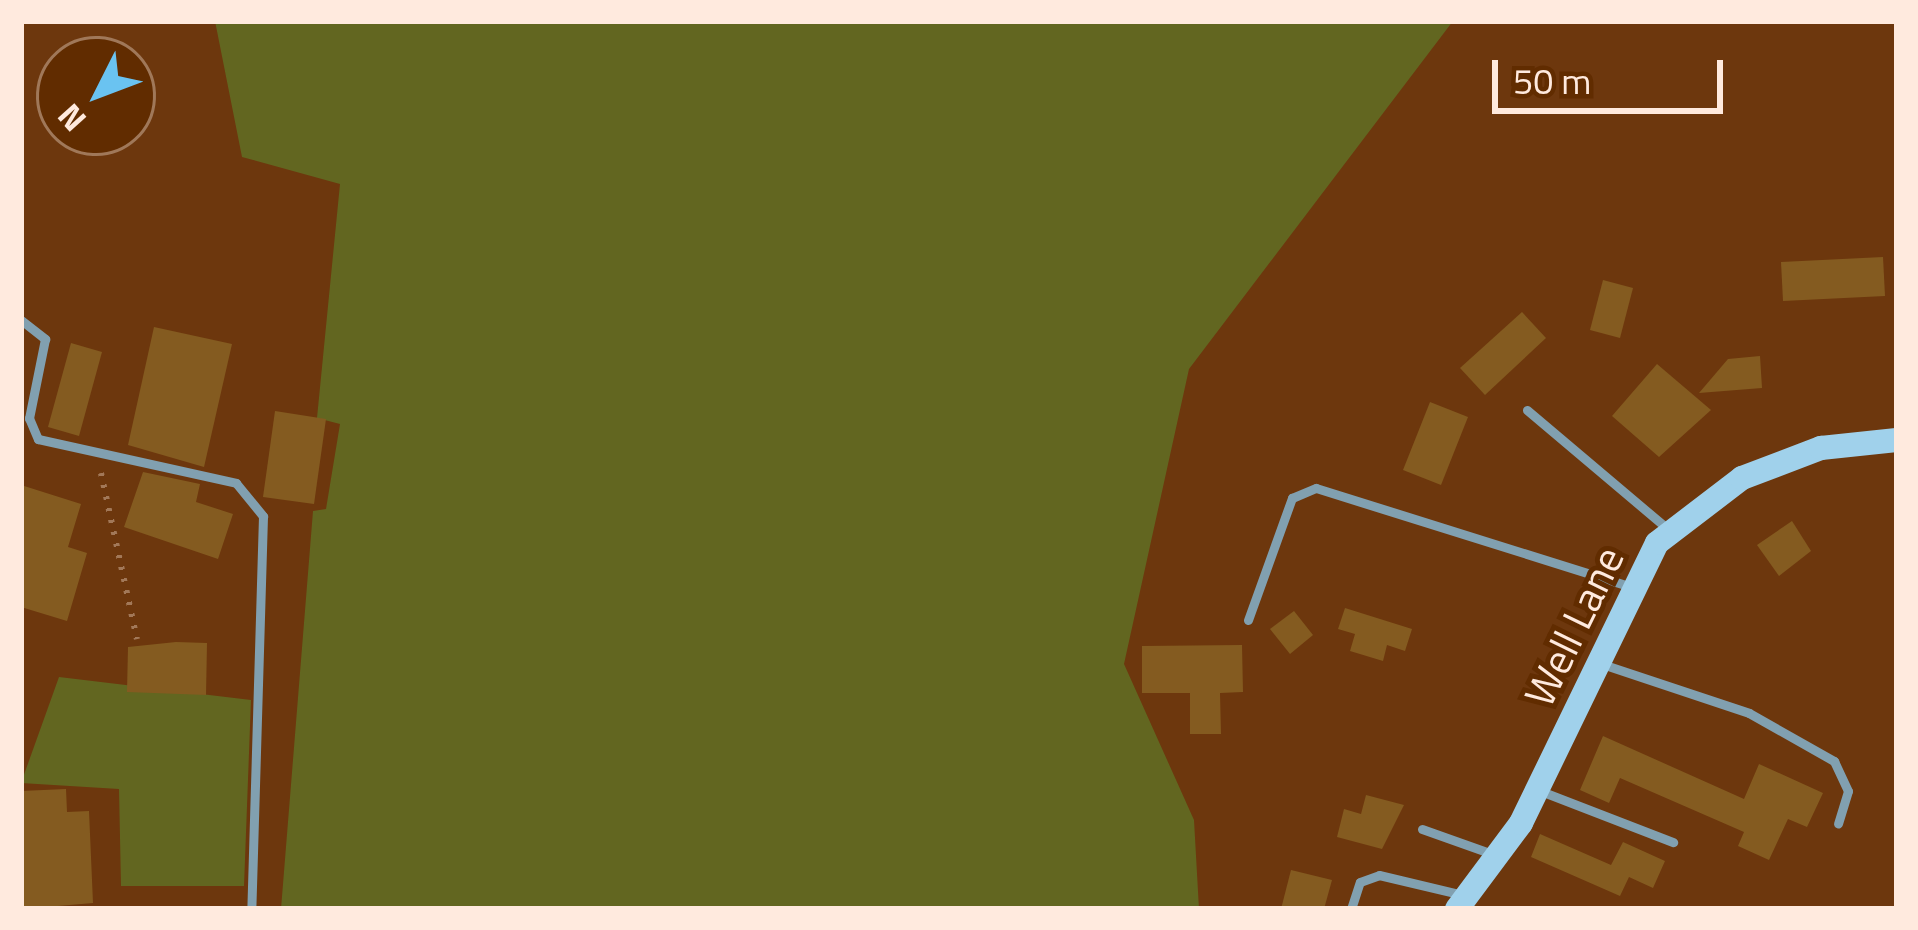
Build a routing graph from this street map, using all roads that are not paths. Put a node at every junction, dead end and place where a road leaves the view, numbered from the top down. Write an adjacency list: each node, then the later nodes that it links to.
1 (21, 320): 14 (lane)
2 (1527, 410): 4 (lane)
3 (1897, 440): 4 (street, Well Lane)
4 (1669, 530): 5 (street, Well Lane)
5 (1629, 586): 6 (lane); 7 (street, Well Lane)
6 (1248, 620)
7 (1594, 662): 8 (street, Well Lane); 9 (lane)
8 (1538, 790): 11 (lane); 12 (street, Well Lane)
9 (1838, 823)
10 (1422, 829): 12 (lane)
11 (1673, 842)
12 (1500, 857): 13 (street, Well Lane)
13 (1462, 903): 15 (lane)
14 (251, 909)
15 (1351, 909)

